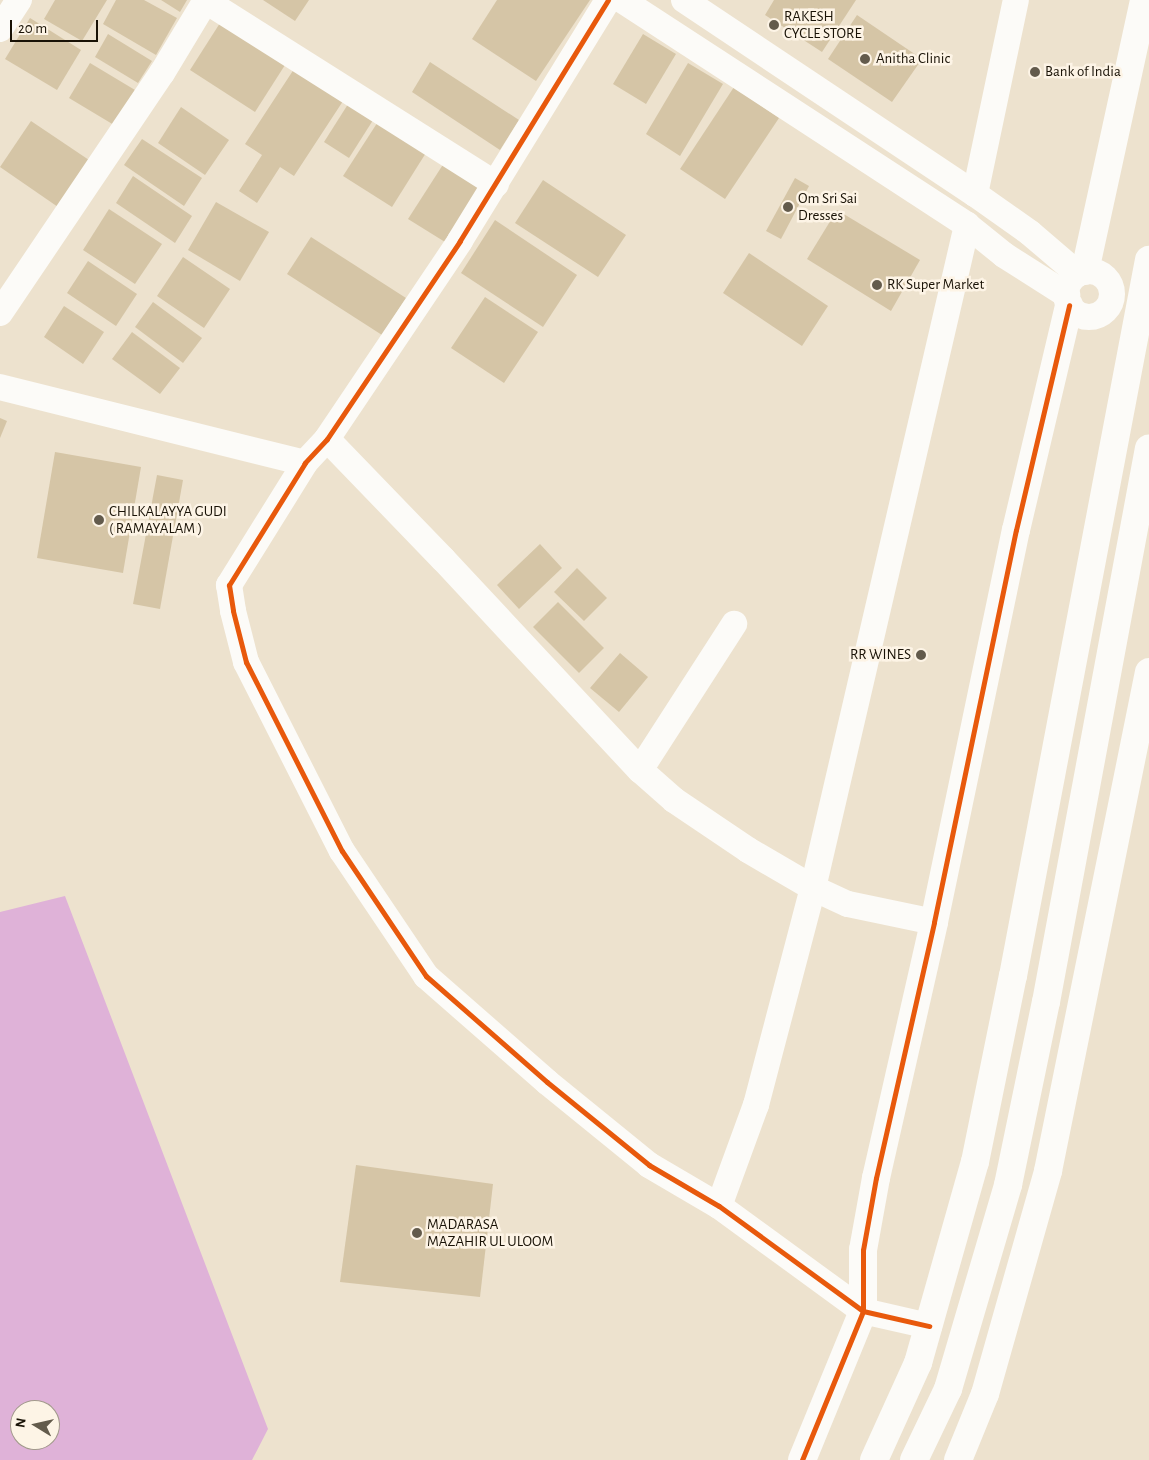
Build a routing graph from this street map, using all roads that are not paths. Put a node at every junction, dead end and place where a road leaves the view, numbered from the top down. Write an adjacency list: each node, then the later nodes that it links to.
1 (19, 0): 8 (street)
2 (608, 0): 9 (street)
3 (622, 0): 11 (street)
4 (684, 0): 10 (street)
5 (1016, 0): 10 (street)
6 (1144, 0): 13 (main road)
7 (206, 1): 9 (street); 15 (street)
8 (0, 29)
9 (496, 184): 18 (street)
10 (975, 194): 13 (street)
11 (967, 225): 13 (street); 25 (street)
12 (1149, 260): 16 (main road)
13 (1075, 286): 14 (street); 14 (street); 26 (main road)
14 (1110, 303): 16 (street)
15 (0, 313)
16 (1144, 321): 29 (main road)
17 (0, 387): 20 (street)
18 (327, 440): 20 (street); 24 (street)
19 (1149, 448): 32 (main road)
20 (305, 463): 27 (street)
21 (734, 624): 24 (street)
22 (1149, 672): 23 (main road)
23 (1144, 729): 33 (main road)
24 (640, 770): 25 (street)
25 (813, 888): 26 (street); 27 (street)
26 (934, 922): 28 (main road)
27 (719, 1206): 28 (street)
28 (863, 1311): 29 (street); 30 (main road)
29 (929, 1326): 31 (main road)
30 (802, 1460)
31 (874, 1460)
32 (914, 1460)
33 (958, 1460)

